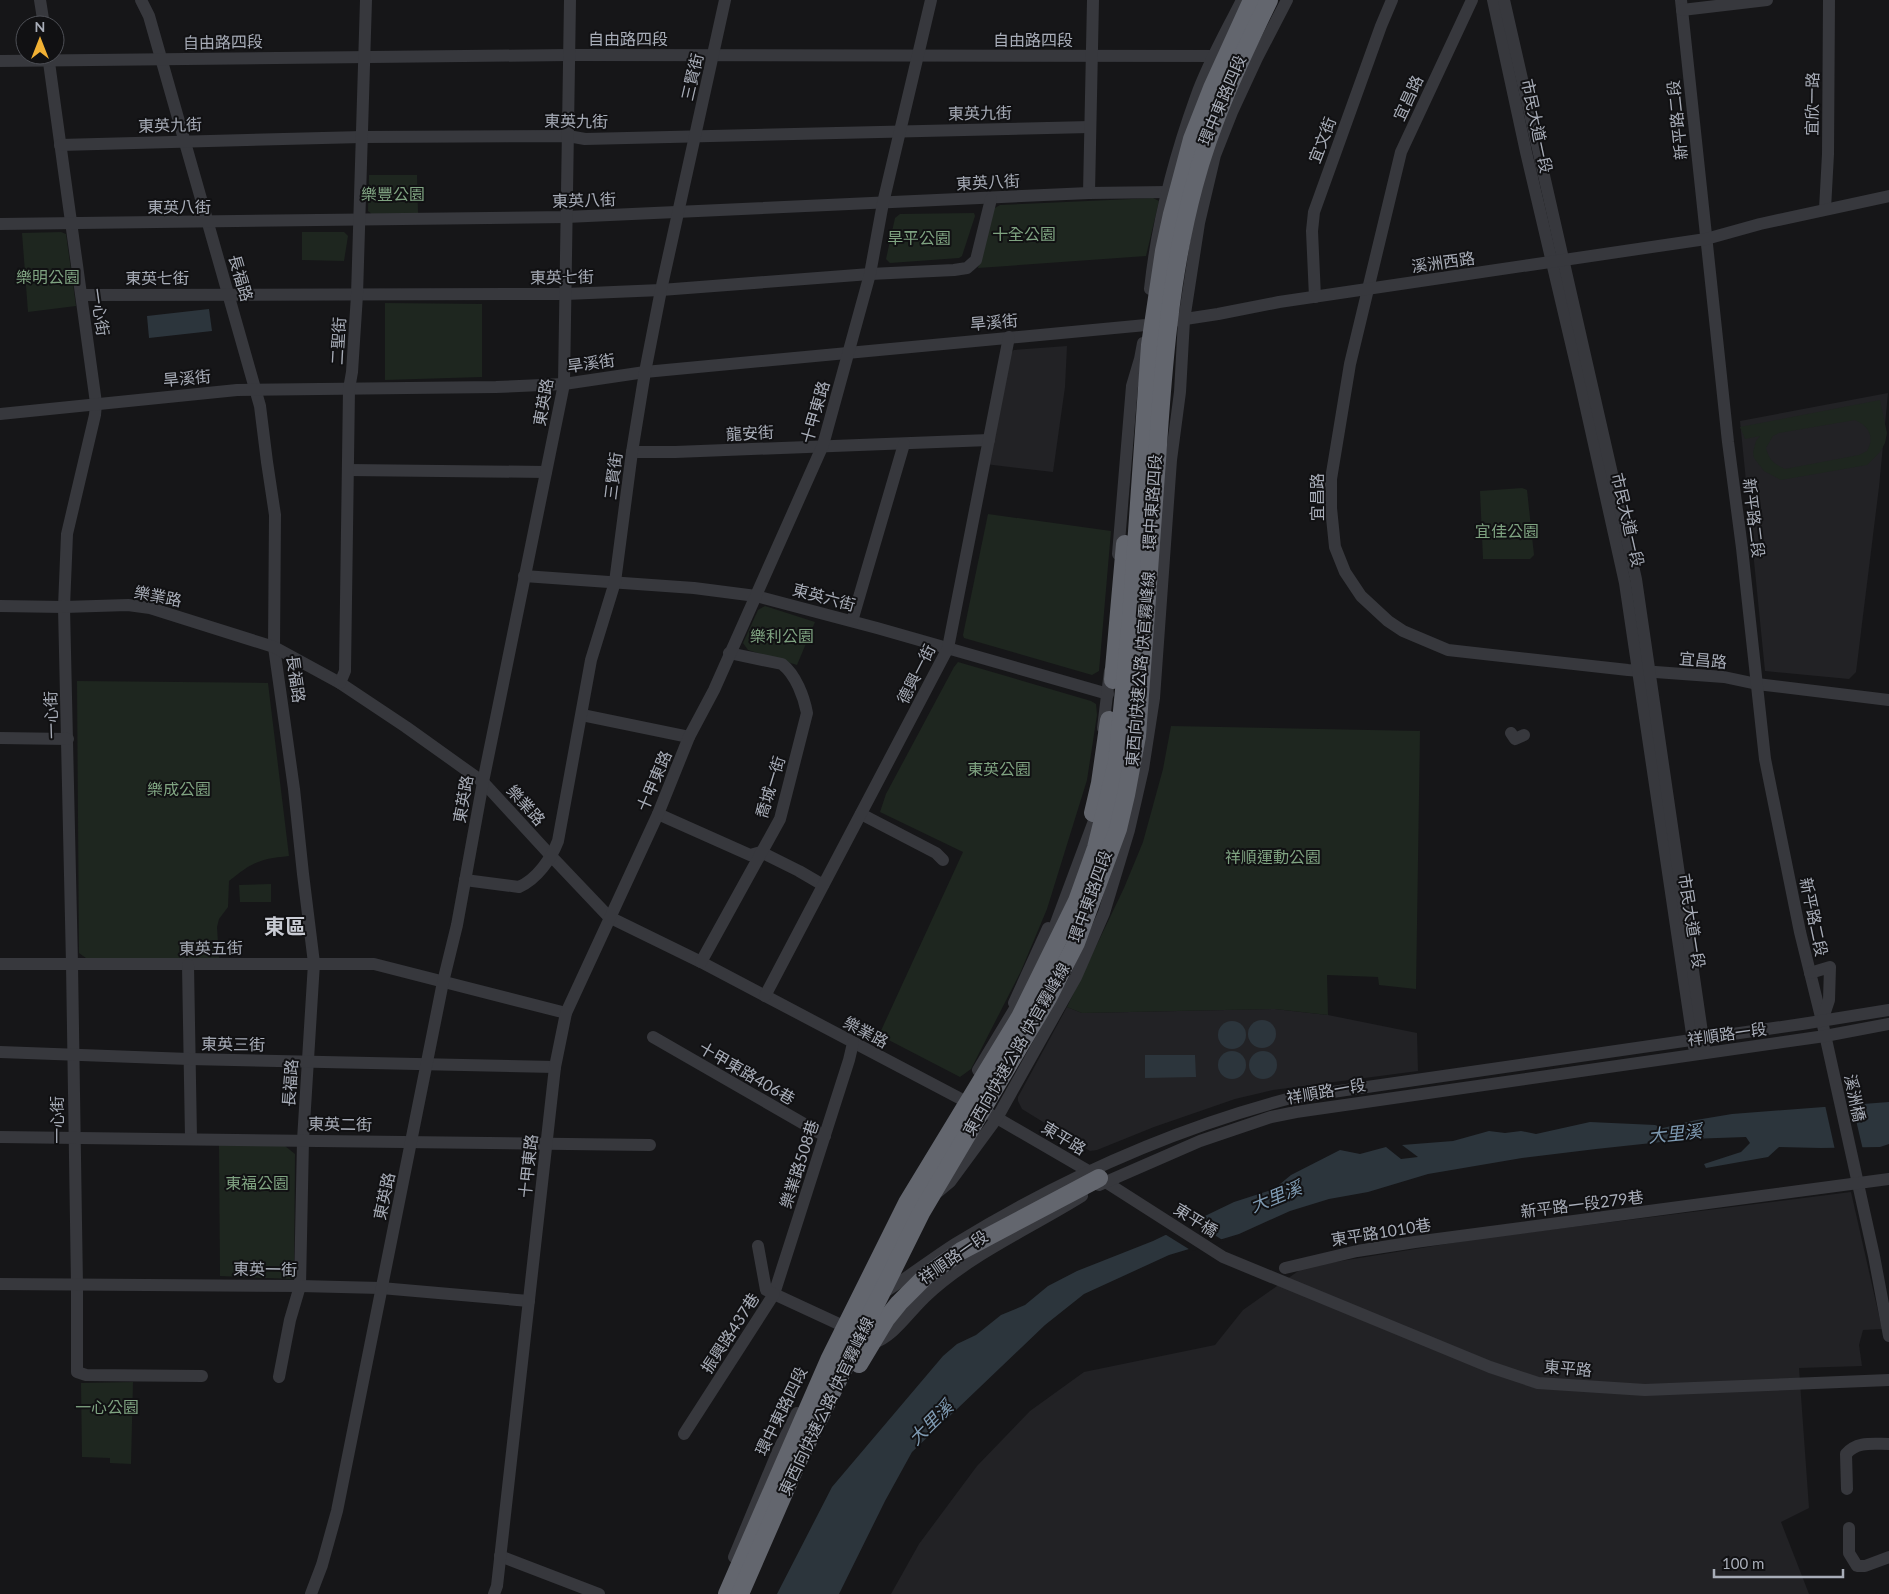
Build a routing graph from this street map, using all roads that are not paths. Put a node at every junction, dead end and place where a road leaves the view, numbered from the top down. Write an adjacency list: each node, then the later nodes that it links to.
1 (40, 0): 19 (street)
2 (141, 0): 29 (street, 長福路)
3 (366, 0): 25 (street, 二聖街)
4 (570, 0): 20 (street, 東英路)
5 (725, 0): 21 (street, 三賢街)
6 (931, 0): 23 (street, 十甲東路)
7 (1093, 0): 24 (street)
8 (1242, 0): 22 (street, 環中東路四段)
9 (1252, 0): 104 (highway, 東西向快速公路 快官霧峰線)
10 (1269, 0): 164 (highway, 東西向快速公路 快官霧峰線)
11 (1287, 0): 27 (street, 環中東路四段)
12 (1392, 0): 60 (street, 宜文街)
13 (1472, 0): 54 (street, 宜昌路)
14 (1493, 0): 52 (street, 市民大道一段)
15 (1504, 0): 52 (street, 市民大道一段)
16 (1767, 0): 18 (street)
17 (1829, 0): 44 (street, 宜欣一路)
18 (1681, 5): 51 (street, 新平路二段)
19 (42, 15)
20 (569, 55): 21 (street, 自由路四段); 25 (street, 自由路四段); 34 (street, 東英路)
21 (713, 55): 23 (street, 自由路四段); 36 (street, 三賢街)
22 (1214, 55): 24 (street, 自由路四段); 27 (street, 自由路四段); 39 (street, 環中東路四段)
23 (919, 56): 24 (street, 自由路四段); 33 (street, 十甲東路)
24 (1092, 56): 32 (street)
25 (364, 57): 29 (street, 自由路四段); 35 (street, 二聖街)
26 (65, 58): 29 (street, 自由路四段)
27 (1257, 58): 61 (street, 環中東路四段)
28 (15, 60): 30 (street, 自由路四段)
29 (161, 60): 37 (street, 長福路)
30 (0, 61)
31 (49, 65): 38 (street, 一心街)
32 (1090, 127): 33 (street, 東英九街); 40 (street)
33 (900, 131): 36 (street, 東英九街); 43 (street, 十甲東路)
34 (568, 136): 35 (street, 東英九街); 36 (street, 東英九街); 46 (street, 東英路)
35 (362, 137): 37 (street, 東英九街); 47 (street, 二聖街)
36 (694, 137): 45 (street, 三賢街)
37 (186, 141): 38 (street, 東英九街); 48 (street, 長福路)
38 (60, 145): 50 (street, 一心街)
39 (1168, 192): 40 (street, 東英八街); 62 (street, 環中東路四段)
40 (1089, 193): 42 (street, 東英八街)
41 (1889, 196): 44 (street, 溪洲西路)
42 (991, 199): 43 (street, 東英八街); 53 (street, 東英七街)
43 (883, 203): 45 (street, 東英八街); 53 (street, 十甲東路)
44 (1825, 209): 51 (street, 溪洲西路)
45 (678, 213): 46 (street, 東英八街); 55 (street, 三賢街)
46 (566, 218): 47 (street, 東英八街); 57 (street, 東英路)
47 (359, 221): 48 (street, 東英八街); 59 (street, 二聖街)
48 (209, 223): 50 (street, 東英八街); 56 (street, 長福路)
49 (0, 224): 50 (street, 東英八街)
50 (70, 224): 58 (street, 一心街)
51 (1706, 240): 52 (street, 溪洲西路); 89 (street, 新平路二段)
52 (1557, 260): 54 (street, 溪洲西路); 87 (street, 市民大道一段)
53 (870, 274): 55 (street, 東英七街); 64 (street, 十甲東路)
54 (1367, 289): 60 (street, 溪洲西路); 87 (street, 宜昌路)
55 (661, 290): 57 (street, 東英七街); 66 (street, 三賢街)
56 (229, 294): 58 (street, 東英七街); 59 (street, 東英七街); 69 (street, 長福路)
57 (566, 294): 59 (street, 東英七街); 67 (street, 東英路)
58 (82, 295): 70 (street, 一心街)
59 (357, 295): 68 (street, 二聖街)
60 (1315, 297): 61 (street, 溪洲西路)
61 (1184, 320): 62 (street, 旱溪街); 131 (street, 環中東路四段)
62 (1146, 325): 63 (street, 旱溪街); 65 (street, 環中東路四段)
63 (1009, 338): 64 (street, 旱溪街); 72 (street, 德興一街)
64 (848, 352): 66 (street, 旱溪街); 74 (street, 十甲東路)
65 (1140, 359): 90 (street, 環中東路四段); 104 (highway); 118 (street, 環中東路四段)
66 (645, 372): 67 (street, 旱溪街); 75 (street, 三賢街)
67 (564, 384): 68 (street, 旱溪街); 77 (street, 東英路)
68 (349, 389): 69 (street, 旱溪街); 76 (street, 二聖街)
69 (256, 390): 70 (street, 旱溪街); 84 (street, 長福路)
70 (96, 403): 71 (street, 旱溪街); 82 (street, 一心街)
71 (0, 414)
72 (988, 440): 73 (street, 龍安街); 85 (street, 德興一街)
73 (904, 444): 74 (street, 龍安街); 83 (street)
74 (823, 445): 75 (street, 龍安街); 80 (street, 十甲東路)
75 (632, 452): 79 (street, 三賢街)
76 (348, 470): 77 (street); 88 (street, 二聖街)
77 (546, 472): 78 (street, 東英路)
78 (524, 576): 79 (street, 東英六街); 96 (street, 東英路)
79 (615, 582): 80 (street, 東英六街); 92 (street, 三賢街)
80 (756, 596): 83 (street, 東英六街); 86 (street, 十甲東路)
81 (0, 606): 82 (street, 樂業路)
82 (64, 607): 84 (street, 樂業路); 95 (street, 一心街)
83 (852, 621): 85 (street, 東英六街)
84 (274, 647): 88 (street, 樂業路); 107 (street, 長福路)
85 (948, 648): 90 (street, 東英六街); 98 (street, 德興一街)
86 (729, 653): 93 (street, 十甲東路); 99 (street, 喬城一街)
87 (1644, 671): 89 (street, 宜昌路); 121 (street, 市民大道一段)
88 (340, 683): 96 (street, 樂業路)
89 (1757, 684): 91 (street, 宜昌路); 111 (street, 新平路二段)
90 (1108, 694): 118 (street, 環中東路四段)
91 (1889, 700)
92 (582, 715): 93 (street); 100 (street, 三賢街)
93 (689, 737): 97 (street, 十甲東路)
94 (0, 738): 95 (street)
95 (68, 738): 109 (street, 一心街)
96 (483, 782): 100 (street, 樂業路); 102 (street, 東英路)
97 (658, 814): 99 (street); 105 (street, 十甲東路)
98 (861, 814): 101 (street); 103 (street, 德興一街)
99 (761, 852): 103 (street); 106 (street, 喬城一街)
100 (552, 857): 102 (street, 三賢街); 105 (street, 樂業路)
101 (943, 860)
102 (465, 880): 112 (street, 東英路)
103 (823, 885): 113 (street, 德興一街)
104 (1075, 905): 171 (highway, 東西向快速公路 快官霧峰線)
105 (609, 917): 106 (street, 樂業路); 115 (street, 十甲東路)
106 (701, 962): 113 (street, 樂業路)
107 (314, 963): 110 (street, 東英五街); 112 (street, 東英五街); 127 (street, 長福路)
108 (0, 964): 109 (street, 東英五街)
109 (72, 964): 110 (street, 東英五街); 124 (street, 一心街)
110 (188, 965): 126 (street)
111 (1810, 973): 116 (street, 新平路二段); 116 (street)
112 (443, 982): 115 (street, 東英五街); 128 (street, 東英路)
113 (765, 996): 122 (street, 樂業路)
114 (1889, 1010): 116 (street, 祥順路一段)
115 (566, 1012): 129 (street, 十甲東路)
116 (1822, 1021): 119 (street, 新平路二段); 121 (street, 祥順路一段)
117 (1889, 1024): 119 (street, 祥順路一段)
118 (1000, 1032): 130 (street, 環中東路四段)
119 (1825, 1036): 125 (street, 祥順路一段); 142 (street, 溪洲橋)
120 (653, 1038): 133 (street, 十甲東路406巷)
121 (1698, 1039): 125 (street, 市民大道一段); 141 (street, 祥順路一段)
122 (853, 1043): 130 (street, 樂業路); 133 (street, 樂業路508巷)
123 (0, 1052): 124 (street, 東英三街)
124 (72, 1054): 126 (street, 東英三街); 134 (street, 一心街)
125 (1700, 1054): 141 (street, 祥順路一段)
126 (189, 1059): 127 (street, 東英三街); 135 (street)
127 (308, 1062): 128 (street, 東英三街); 136 (street, 長福路)
128 (427, 1064): 129 (street, 東英三街); 137 (street, 東英路)
129 (555, 1067): 138 (street, 十甲東路)
130 (961, 1099): 131 (street, 樂業路); 145 (street, 環中東路四段)
131 (997, 1118): 141 (street, 東平路); 145 (street, 環中東路四段)
132 (0, 1136): 134 (street, 東英二街)
133 (825, 1136): 152 (street, 樂業路508巷)
134 (74, 1137): 135 (street, 東英二街); 149 (street, 一心街)
135 (191, 1138): 136 (street, 東英二街)
136 (303, 1140): 137 (street, 東英二街); 150 (street, 長福路)
137 (412, 1141): 138 (street, 東英二街); 151 (street, 東英路)
138 (547, 1143): 139 (street, 東英二街); 153 (street, 十甲東路)
139 (650, 1145)
140 (1889, 1179): 142 (street, 新平路一段279巷)
141 (1102, 1180): 147 (street, 東平橋); 154 (street, 祥順路一段); 156 (street, 祥順路一段); 164 (highway)
142 (1857, 1184): 143 (street, 新平路一段279巷); 155 (street, 溪洲橋)
143 (1484, 1233): 146 (street, 東平路1010巷)
144 (758, 1246): 152 (street, 振興路437巷)
145 (879, 1246): 154 (street, 環中東路四段)
146 (1285, 1268)
147 (1265, 1274): 159 (street, 東平路)
148 (0, 1284): 149 (street, 東英一街)
149 (77, 1286): 150 (street, 東英一街); 157 (street, 一心街)
150 (300, 1286): 151 (street, 東英一街); 158 (street, 長福路)
151 (381, 1288): 153 (street, 東英一街); 167 (street, 東英路)
152 (774, 1294): 154 (street); 160 (street, 振興路437巷)
153 (529, 1302): 165 (street, 十甲東路)
154 (843, 1321): 156 (street, 環中東路四段)
155 (1889, 1336)
156 (829, 1350): 170 (street, 環中東路四段)
157 (202, 1376)
158 (279, 1377)
159 (1889, 1380)
160 (684, 1434)
161 (1889, 1444): 162 (street)
162 (1847, 1489)
163 (1849, 1528): 166 (street)
164 (759, 1550): 172 (highway, 東西向快速公路 快官霧峰線)
165 (500, 1556): 168 (street, 十甲東路); 169 (street)
166 (1889, 1557)
167 (311, 1594)
168 (494, 1594)
169 (600, 1594)
170 (718, 1594)
171 (727, 1594)
172 (740, 1594)

